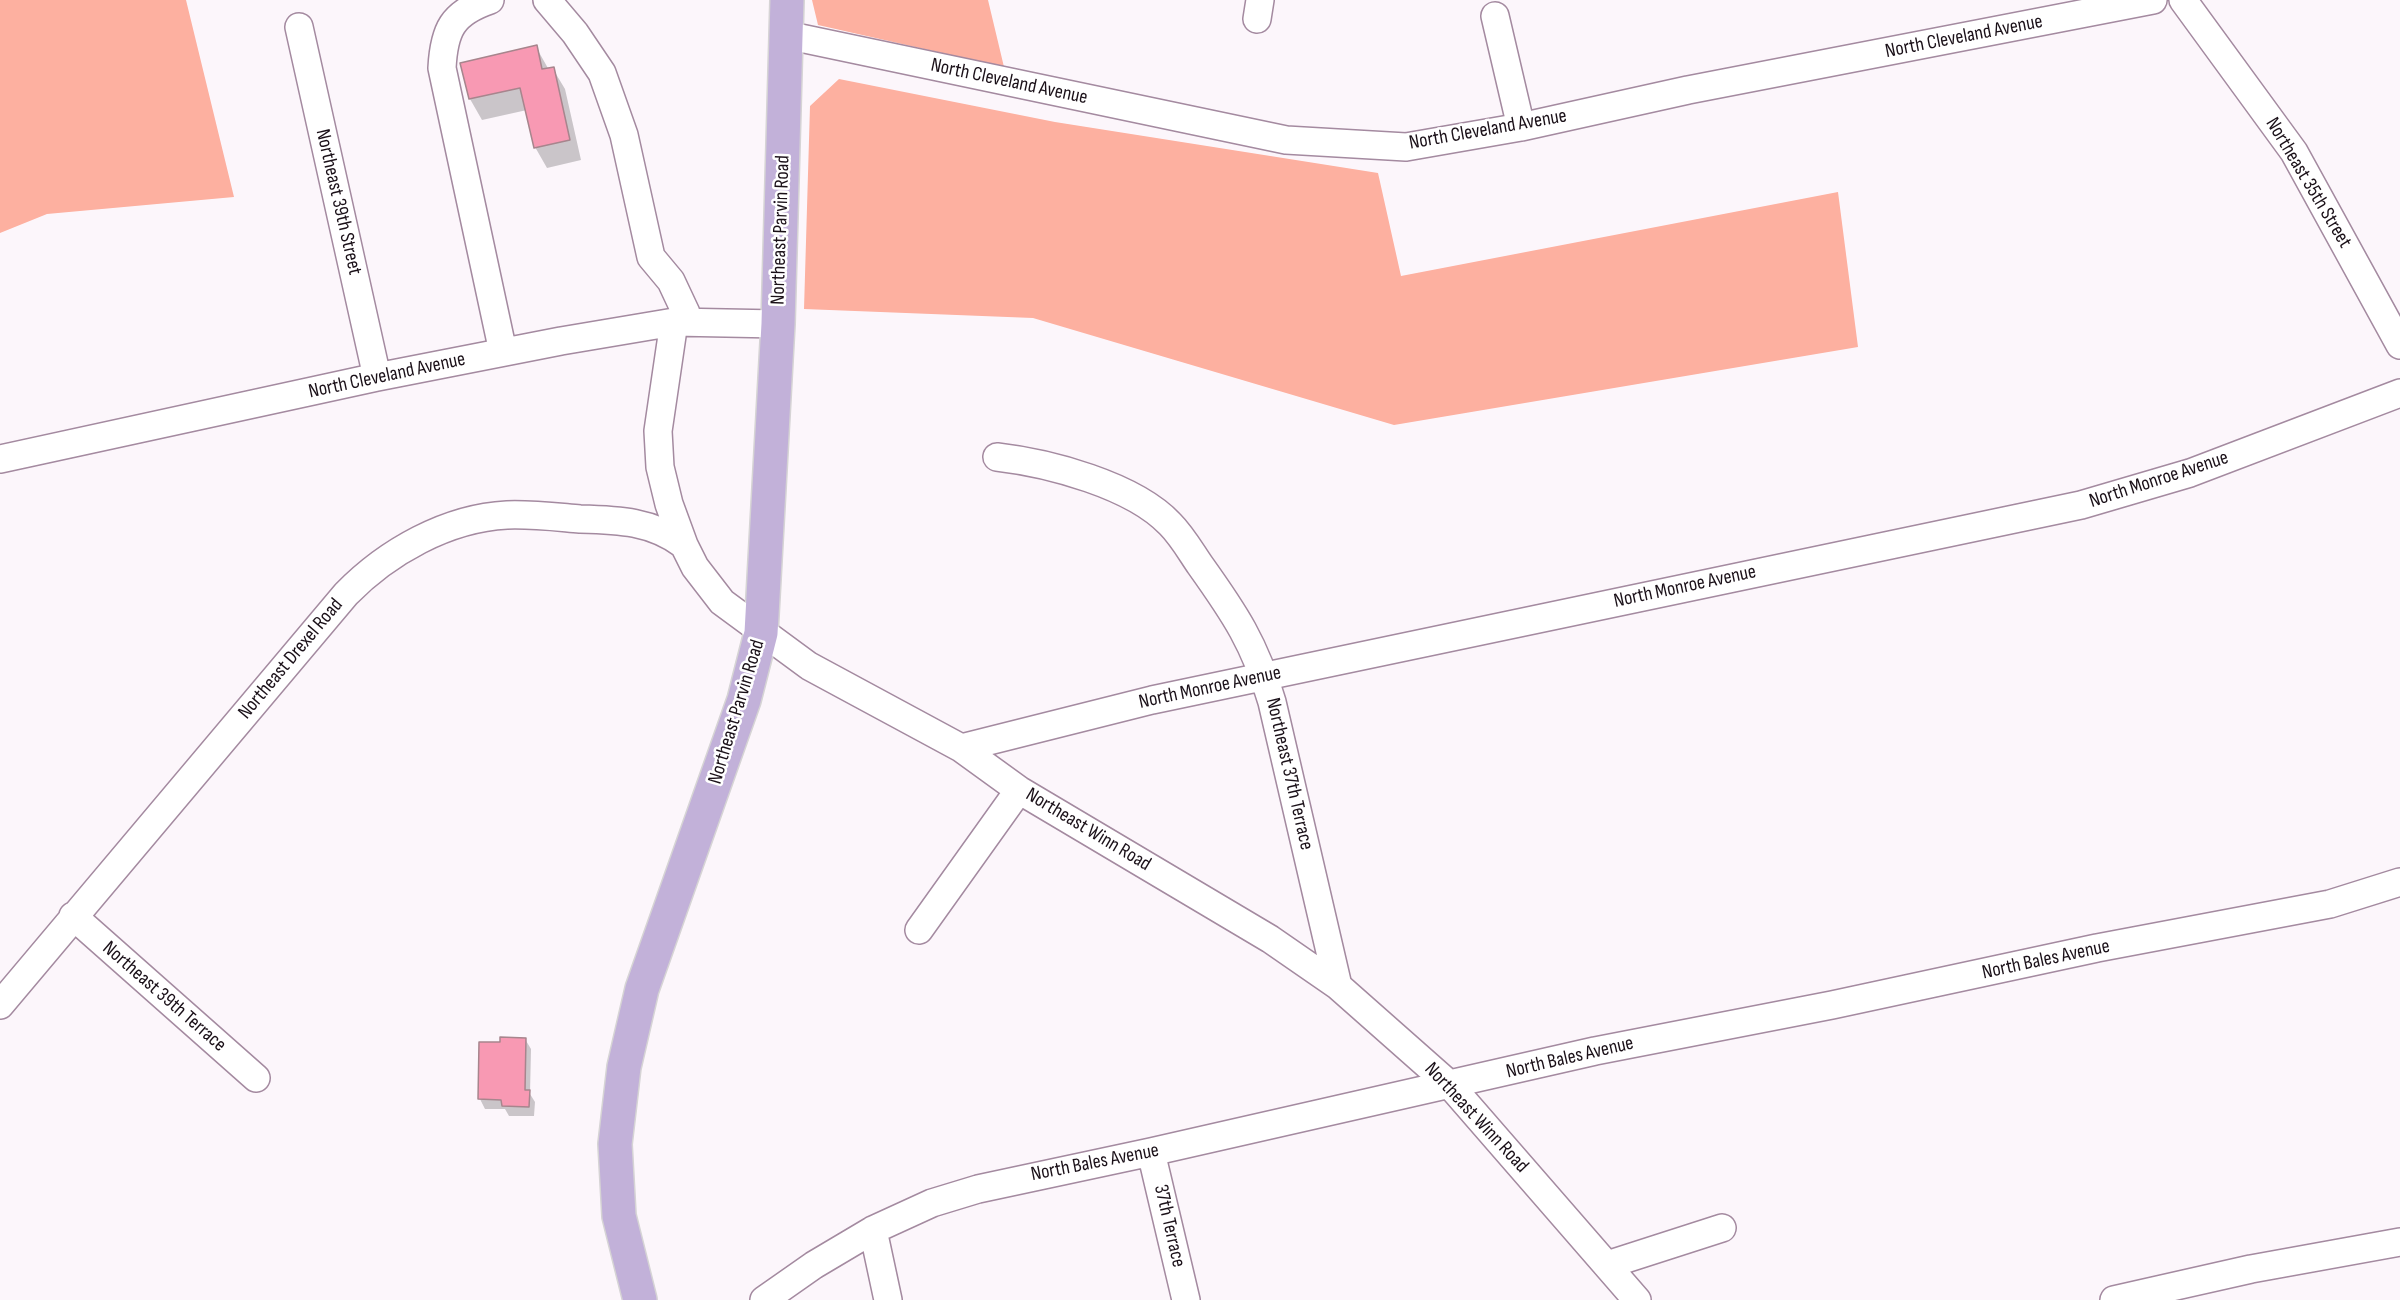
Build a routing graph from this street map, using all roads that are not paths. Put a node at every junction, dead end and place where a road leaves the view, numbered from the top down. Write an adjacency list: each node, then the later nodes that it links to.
1 (490, 0): 14 (street)
2 (547, 0): 11 (street)
3 (780, 0): 9 (main road, Northeast Parvin Road)
4 (787, 0): 9 (main road, Northeast Parvin Road)
5 (2153, 0): 10 (street, North Cleveland Avenue)
6 (2183, 0): 13 (street, Northeast 35th Street)
7 (1495, 16): 10 (street)
8 (299, 27): 15 (street, Northeast 39th Street)
9 (786, 35): 10 (street, North Cleveland Avenue); 12 (main road, Northeast Parvin Road)
10 (1521, 127)
11 (679, 322): 12 (street, North Cleveland Avenue); 14 (street, North Cleveland Avenue); 19 (street, Northeast Winn Road)
12 (778, 324): 20 (main road, Northeast Parvin Road)
13 (2400, 345)
14 (503, 352): 15 (street, North Cleveland Avenue)
15 (377, 377): 18 (street, North Cleveland Avenue)
16 (2400, 393): 21 (street, North Monroe Avenue)
17 (997, 457): 21 (street, Northeast 37th Terrace)
18 (0, 459)
19 (684, 545): 20 (street, Northeast Winn Road); 25 (street, Northeast Drexel Road)
20 (761, 633): 22 (street, Northeast Winn Road); 36 (main road, Northeast Parvin Road)
21 (1265, 676): 22 (street, North Monroe Avenue); 27 (street, Northeast 37th Terrace)
22 (961, 748): 23 (street, Northeast Winn Road)
23 (1019, 790): 26 (street); 27 (street, Northeast Winn Road)
24 (2400, 882): 30 (street, North Bales Avenue)
25 (73, 916): 28 (street, Northeast Drexel Road); 29 (street, Northeast 39th Terrace)
26 (919, 930)
27 (1338, 986): 30 (street, Northeast Winn Road)
28 (0, 1005)
29 (256, 1078)
30 (1450, 1085): 31 (street, North Bales Avenue); 35 (street, Northeast Winn Road)
31 (1151, 1152): 33 (street, North Bales Avenue); 39 (street, 37th Terrace)
32 (1722, 1228): 35 (street)
33 (873, 1230): 37 (street, North Bales Avenue); 38 (street)
34 (2400, 1242): 41 (street)
35 (1607, 1265): 40 (street, Northeast Winn Road)
36 (640, 1300)
37 (764, 1300)
38 (888, 1300)
39 (1186, 1300)
40 (1637, 1300)
41 (2114, 1300)

